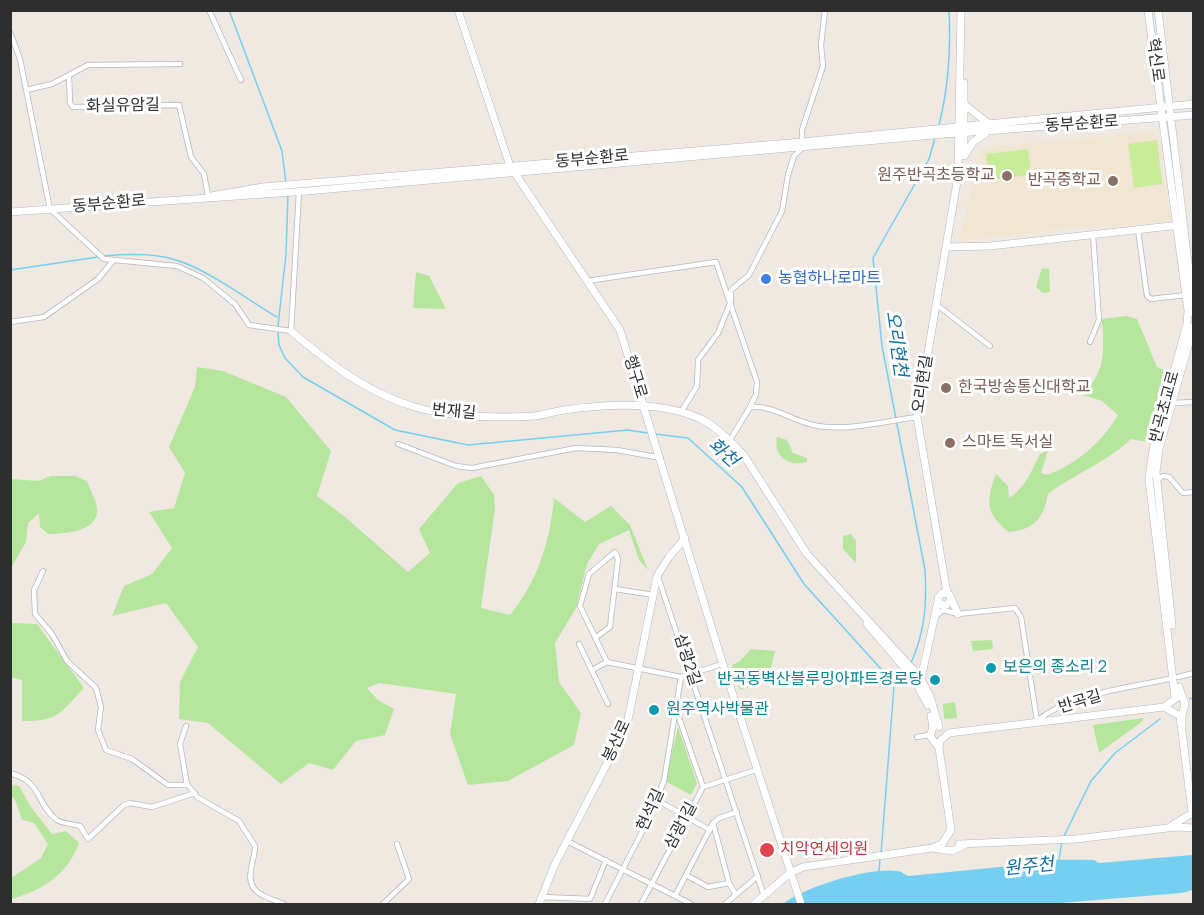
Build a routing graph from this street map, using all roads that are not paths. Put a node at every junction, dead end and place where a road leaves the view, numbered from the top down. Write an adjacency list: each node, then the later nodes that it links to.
1 (209, 10): 10 (street)
2 (458, 10): 24 (street, 행구로)
3 (825, 10): 22 (street)
4 (961, 10): 13 (street, 오리현길)
5 (1148, 10): 15 (street, 혁신로)
6 (1158, 10): 14 (street, 혁신로)
7 (10, 32): 11 (street)
8 (180, 64): 9 (street)
9 (69, 75): 11 (street); 26 (street, 화실유암길)
10 (241, 80)
11 (27, 90): 27 (street)
12 (1194, 104): 14 (street)
13 (963, 106): 19 (street); 20 (street, 오리현길); 21 (street)
14 (1170, 108): 15 (street, 동부순환로); 18 (street, 혁신로)
15 (1161, 109): 17 (street, 혁신로); 19 (street, 동부순환로)
16 (1194, 115): 18 (street)
17 (1163, 118): 18 (street, 동부순환로); 19 (street, 동부순환로); 29 (street, 반곡초교로)
18 (1171, 118): 29 (street, 반곡초교로)
19 (988, 127): 20 (street, 동부순환로); 23 (street)
20 (963, 129): 21 (street, 동부순환로); 23 (street, 오리현길)
21 (945, 130): 22 (street, 동부순환로); 23 (street)
22 (802, 145): 24 (street, 동부순환로); 36 (street)
23 (962, 156): 32 (street, 오리현길)
24 (512, 170): 25 (street, 동부순환로); 34 (street, 행구로)
25 (296, 188): 26 (street, 동부순환로); 41 (street)
26 (208, 196): 27 (street, 동부순환로)
27 (50, 209): 28 (street, 동부순환로); 33 (street)
28 (10, 212)
29 (1180, 225): 30 (street); 35 (street, 반곡초교로); 38 (street, 반곡초교로)
30 (1138, 230): 31 (street); 35 (street)
31 (1093, 236): 32 (street); 42 (street)
32 (946, 246): 37 (street, 오리현길)
33 (113, 261): 39 (street); 41 (street)
34 (587, 281): 36 (street); 46 (street, 행구로)
35 (1186, 295): 44 (street, 반곡초교로)
36 (731, 301): 47 (street); 48 (street)
37 (937, 305): 43 (street); 49 (street, 오리현길)
38 (1194, 313)
39 (10, 322)
40 (1194, 325): 44 (street, 반곡초교로)
41 (289, 331): 46 (street, 번재길)
42 (1090, 342)
43 (990, 346)
44 (1170, 402): 45 (street); 53 (street, 반곡초교로); 76 (street, 반곡초교로)
45 (1194, 402)
46 (644, 407): 48 (street, 행구로); 52 (street)
47 (750, 407): 49 (street); 50 (street)
48 (681, 412): 50 (street, 행구로)
49 (914, 417): 56 (street, 오리현길)
50 (730, 440): 77 (street, 행구로)
51 (398, 444): 52 (street)
52 (661, 458): 55 (street)
53 (1156, 481): 54 (street); 76 (street, 반곡초교로)
54 (1194, 492)
55 (685, 538): 58 (street, 봉산로); 70 (street)
56 (939, 551): 60 (street, 오리현길); 62 (street)
57 (43, 571): 90 (street)
58 (657, 576): 61 (street, 봉산로); 74 (street, 삼광2길)
59 (615, 589): 61 (street); 67 (street); 67 (street)
60 (947, 592): 62 (street); 63 (street)
61 (654, 595): 71 (street, 봉산로)
62 (939, 598): 64 (street); 66 (street)
63 (952, 600): 64 (street); 65 (street)
64 (944, 608): 65 (street); 66 (street)
65 (958, 614): 81 (street)
66 (935, 617): 77 (street)
67 (595, 638): 69 (street)
68 (579, 644): 72 (street)
69 (607, 662): 71 (street); 72 (street)
70 (723, 664): 74 (street); 87 (street)
71 (639, 669): 75 (street); 101 (street, 봉산로)
72 (592, 670): 78 (street)
73 (1194, 673): 76 (street, 반곡길)
74 (691, 674): 75 (street); 89 (street, 삼광2길)
75 (681, 677): 80 (street, 현석길)
76 (1176, 677): 79 (street, 반곡초교로); 81 (street, 반곡길)
77 (920, 680): 83 (street)
78 (608, 704)
79 (1174, 706): 81 (street); 96 (street, 반곡초교로)
80 (676, 709): 91 (street, 현석길); 93 (street, 현석길)
81 (1037, 721): 84 (street, 반곡길)
82 (186, 726): 90 (street)
83 (936, 729): 84 (street); 85 (street); 86 (street); 86 (street)
84 (952, 732): 86 (street)
85 (917, 737)
86 (940, 742): 99 (street)
87 (756, 770): 89 (street, 삼광1길); 108 (street)
88 (10, 773): 92 (street)
89 (726, 779): 91 (street, 삼광1길); 94 (street, 삼광2길)
90 (187, 785): 92 (street)
91 (703, 787): 95 (street, 삼광1길)
92 (195, 793): 117 (street)
93 (657, 800): 95 (street); 107 (street, 현석길)
94 (737, 812): 97 (street); 110 (street, 삼광2길)
95 (686, 815): 98 (street); 112 (street, 삼광1길)
96 (1191, 819): 103 (street)
97 (713, 823): 98 (street); 111 (street)
98 (710, 830): 109 (street)
99 (953, 833): 100 (street); 103 (street)
100 (945, 839): 104 (street); 105 (street)
101 (567, 841): 106 (street); 116 (street, 봉산로)
102 (397, 844): 118 (street)
103 (961, 845): 105 (street)
104 (932, 848): 105 (street); 108 (street)
105 (949, 850)
106 (606, 860): 107 (street); 116 (street)
107 (623, 869): 112 (street); 119 (street, 현석길)
108 (790, 873): 115 (street); 124 (street)
109 (686, 875): 111 (street); 114 (street)
110 (758, 876): 113 (street); 115 (street, 삼광2길)
111 (729, 883): 113 (street)
112 (651, 884): 114 (street); 120 (street, 삼광1길)
113 (736, 895): 122 (street)
114 (675, 896): 121 (street)
115 (764, 896): 123 (street)
116 (540, 901)
117 (284, 904)
118 (383, 904)
119 (605, 904)
120 (641, 904)
121 (691, 904)
122 (725, 904)
123 (754, 904)
124 (801, 904)

